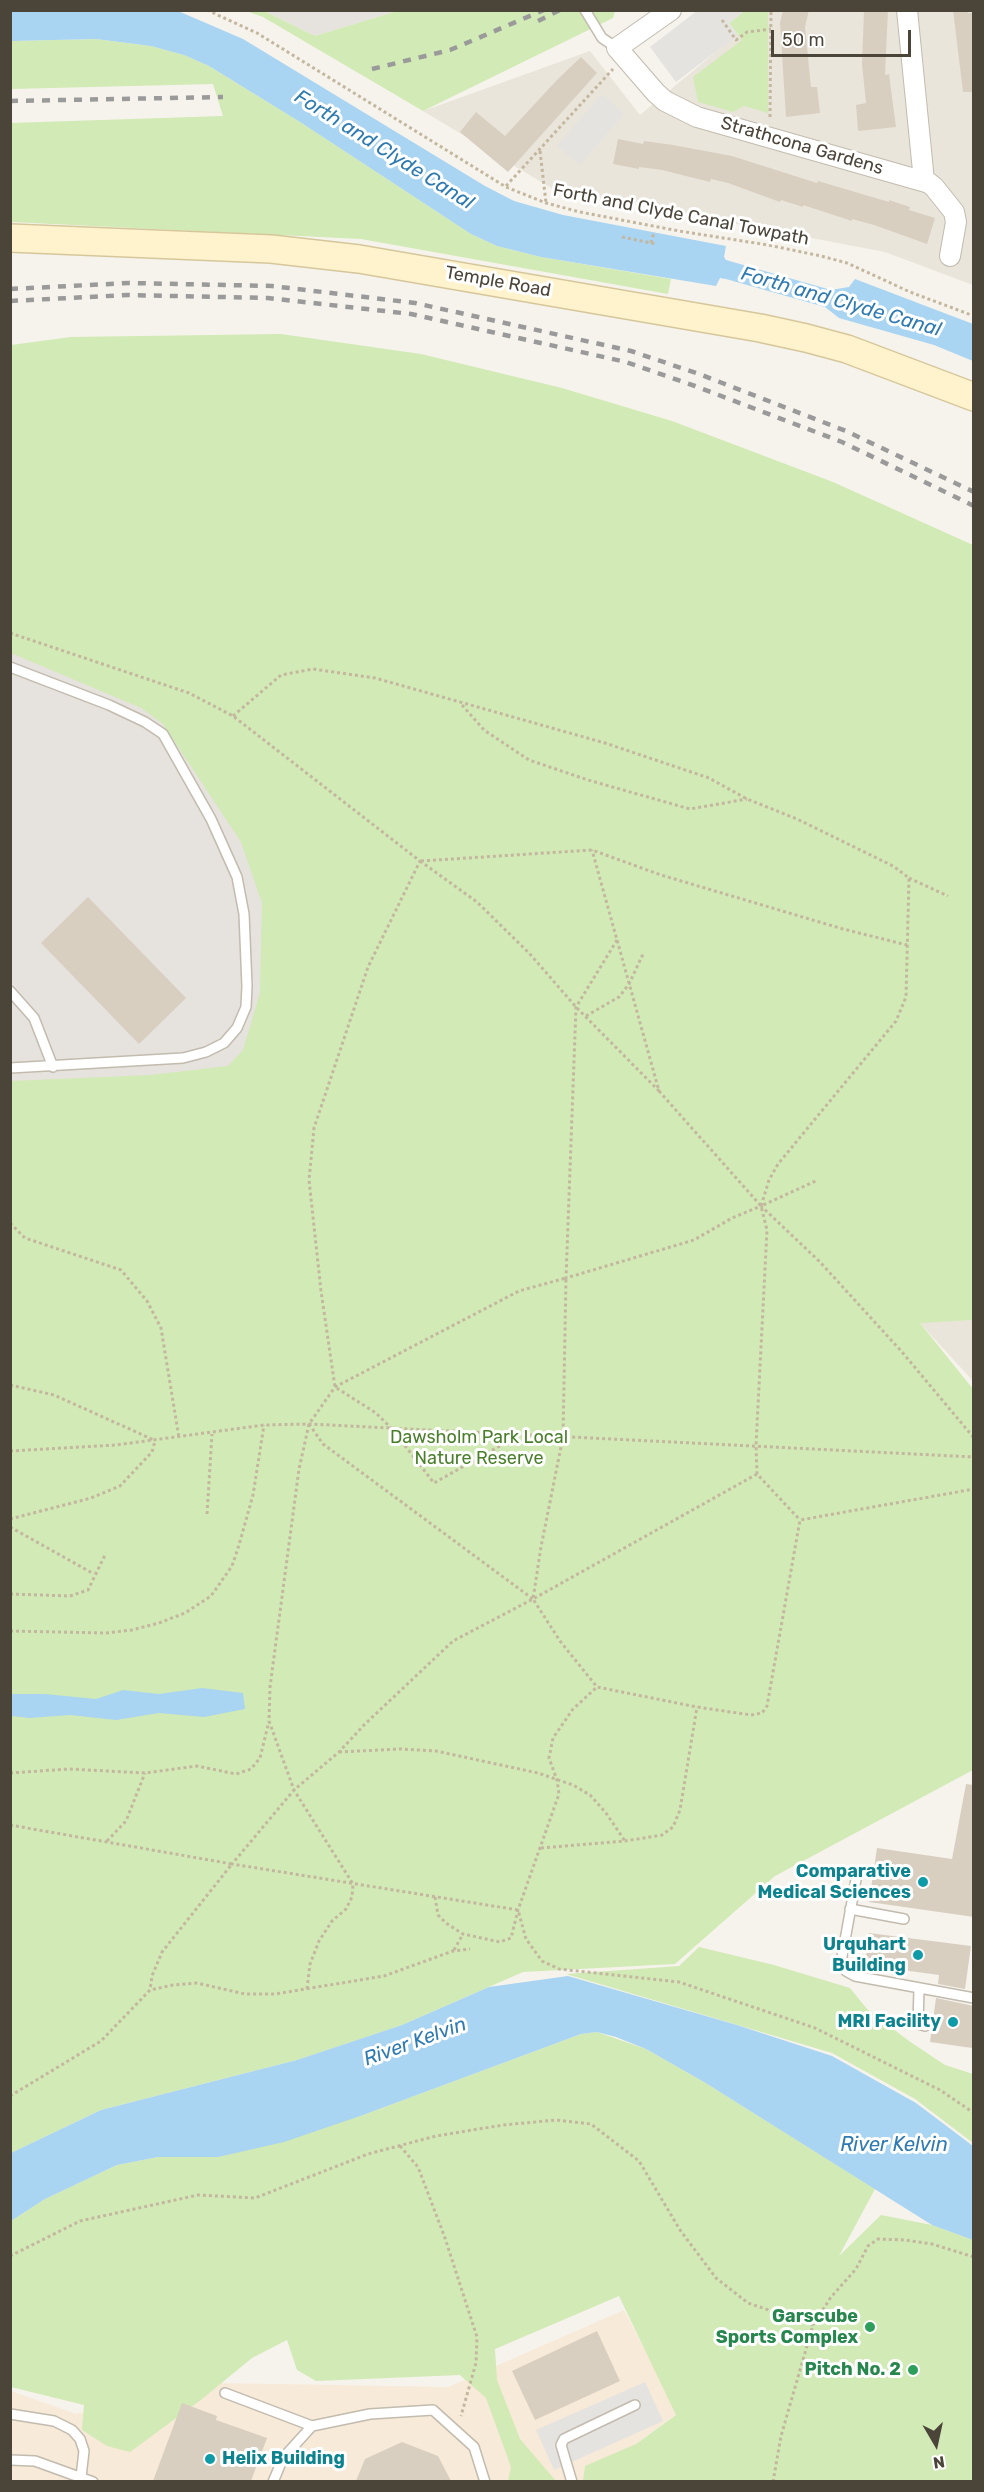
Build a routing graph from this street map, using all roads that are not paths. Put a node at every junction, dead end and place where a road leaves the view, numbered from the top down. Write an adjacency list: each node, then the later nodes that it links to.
1 (671, 10): 4 (street)
2 (907, 10): 5 (street)
3 (587, 14): 4 (lane)
4 (621, 52): 5 (street, Strathcona Gardens)
5 (924, 181): 7 (street, Strathcona Gardens)
6 (10, 238): 8 (street, Temple Road)
7 (950, 256)
8 (974, 397)
9 (10, 667): 11 (lane)
10 (10, 991): 11 (lane)
11 (53, 1067): 12 (lane)
12 (10, 1068)
13 (857, 1874): 14 (lane)
14 (850, 1909): 15 (lane); 16 (lane)
15 (904, 1918)
16 (919, 1989): 17 (lane); 18 (lane)
17 (974, 1998)
18 (925, 2026)
19 (225, 2393): 22 (lane)
20 (635, 2405): 28 (lane)
21 (10, 2414): 24 (lane)
22 (312, 2426): 26 (lane); 27 (lane)
23 (10, 2460): 24 (lane)
24 (81, 2477): 25 (lane)
25 (93, 2481)
26 (273, 2481)
27 (485, 2481)
28 (572, 2481)

